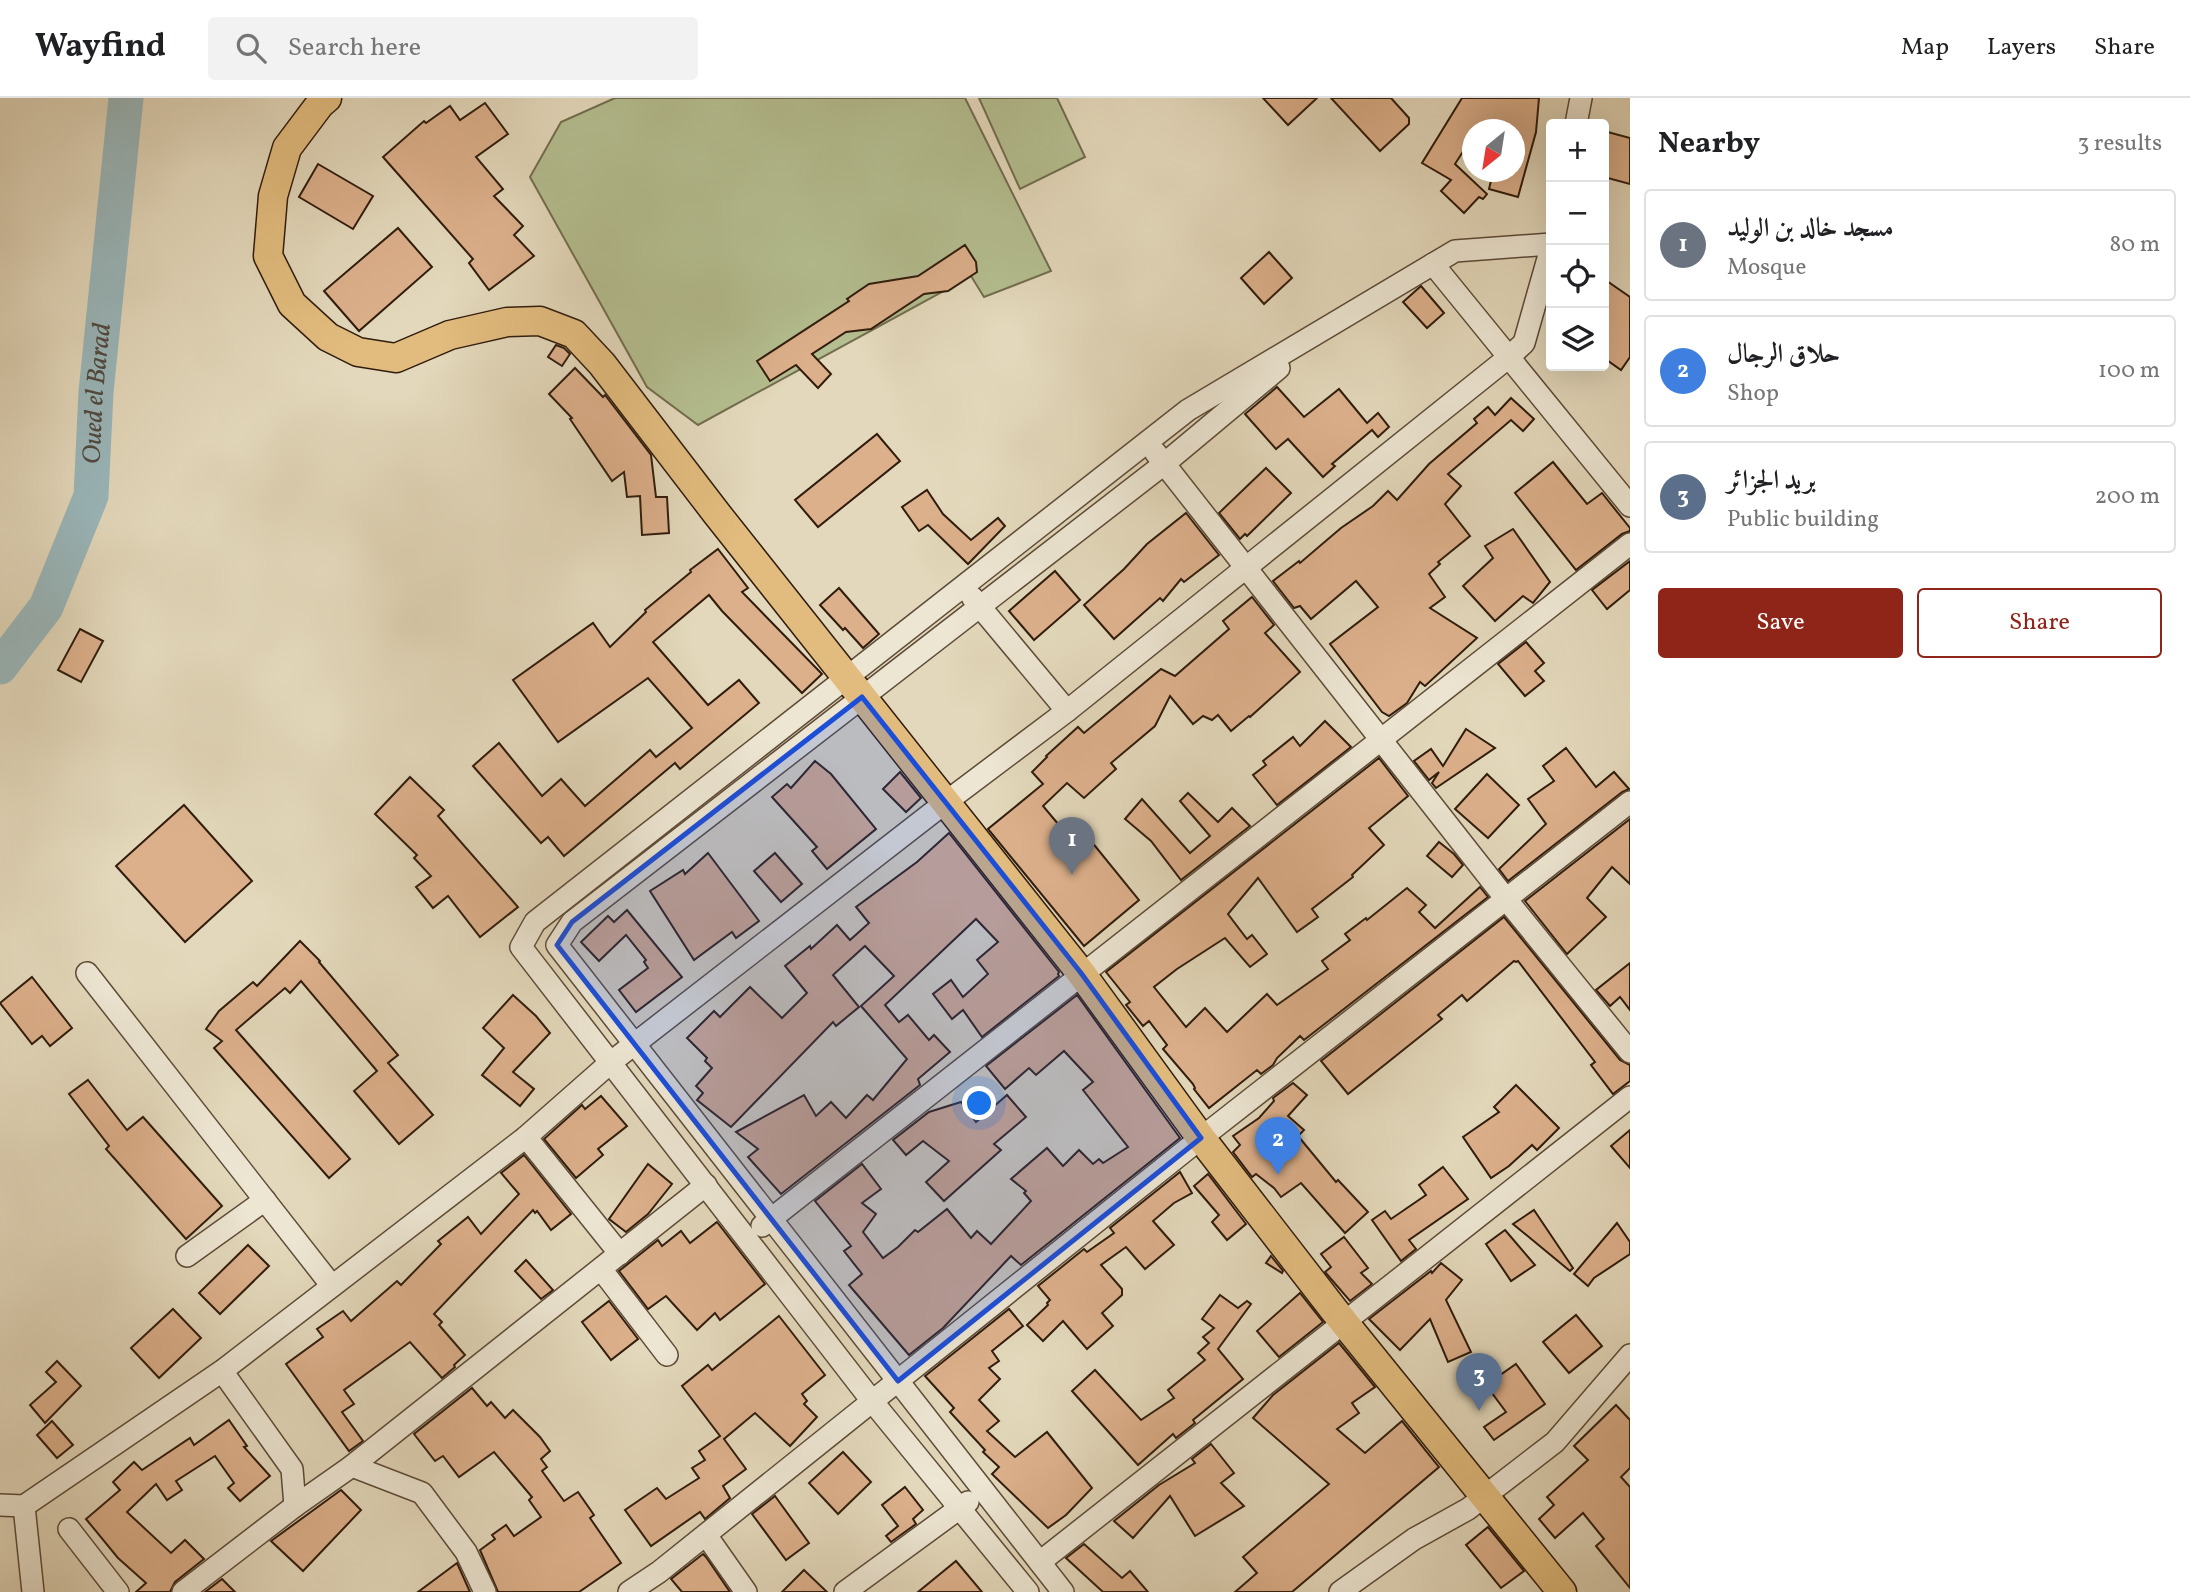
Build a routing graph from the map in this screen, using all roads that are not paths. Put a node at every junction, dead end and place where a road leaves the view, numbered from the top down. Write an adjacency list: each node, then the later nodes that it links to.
1 (327, 98): 16 (main road)
2 (1581, 98): 3 (street)
3 (1577, 119)
4 (1546, 246): 5 (street)
5 (1433, 264): 7 (street); 8 (street)
6 (1546, 264): 8 (street)
7 (1330, 325): 9 (street); 10 (street)
8 (1509, 357): 11 (street); 13 (street)
9 (1147, 442): 10 (street); 14 (street)
10 (1164, 464): 13 (street); 15 (street)
11 (1630, 506)
12 (1630, 544): 18 (street)
13 (1246, 568): 17 (street); 18 (street)
14 (964, 587): 15 (street); 16 (street)
15 (980, 606): 16 (street); 17 (street)
16 (854, 688): 19 (main road); 24 (street); 26 (street)
17 (1067, 711): 19 (street)
18 (1381, 739): 21 (street); 23 (street)
19 (946, 802): 23 (main road); 24 (street)
20 (1630, 802): 21 (street)
21 (1506, 899): 25 (street); 29 (street)
22 (87, 973): 31 (street)
23 (1081, 973): 29 (main road); 32 (street)
24 (635, 1044): 26 (street); 32 (street)
25 (1630, 1052)
26 (610, 1063): 28 (street); 30 (street)
27 (1630, 1097): 38 (street)
28 (526, 1137): 34 (street); 37 (street)
29 (1201, 1138): 38 (main road); 42 (street)
30 (706, 1185): 33 (street); 34 (street)
31 (265, 1200): 35 (street); 37 (street)
32 (771, 1218): 33 (street); 42 (street)
33 (746, 1238): 43 (street)
34 (620, 1254): 36 (street)
35 (187, 1256)
36 (601, 1269): 40 (street); 44 (street)
37 (332, 1286): 41 (street)
38 (1344, 1322): 46 (main road); 53 (street)
39 (1630, 1355): 46 (street)
40 (667, 1356)
41 (222, 1371): 48 (street); 49 (street)
42 (898, 1381): 43 (street); 45 (street)
43 (872, 1401): 50 (street); 52 (street)
44 (352, 1466): 49 (street); 57 (street)
45 (984, 1491): 50 (street); 53 (street)
46 (1484, 1496): 63 (street); 64 (main road)
47 (0, 1505): 48 (street)
48 (24, 1506): 54 (street)
49 (295, 1506): 56 (street)
50 (959, 1509): 60 (street); 61 (street)
51 (69, 1529): 55 (street)
52 (706, 1535): 58 (street); 59 (street)
53 (1040, 1562): 62 (street)
54 (33, 1592)
55 (118, 1592)
56 (183, 1592)
57 (485, 1592)
58 (629, 1592)
59 (746, 1592)
60 (845, 1592)
61 (1028, 1592)
62 (1063, 1592)
63 (1340, 1592)
64 (1562, 1592)

